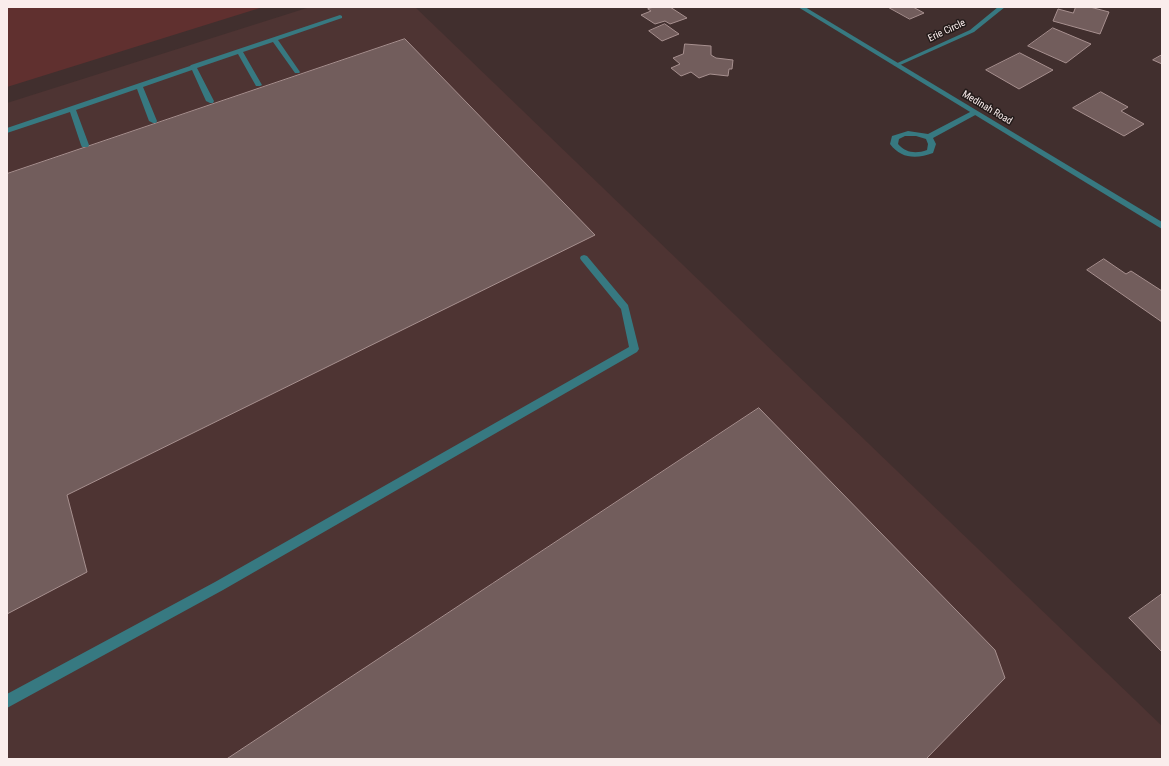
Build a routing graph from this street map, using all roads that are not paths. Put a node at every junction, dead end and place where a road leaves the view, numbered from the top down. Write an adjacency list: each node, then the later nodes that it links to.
1 (801, 7): 6 (street, Medinah Road)
2 (1002, 7): 6 (street, Erie Circle)
3 (340, 17): 4 (street)
4 (274, 39): 5 (street); 8 (street)
5 (239, 50): 7 (street); 10 (street)
6 (896, 65): 13 (street, Medinah Road)
7 (193, 66): 9 (street); 11 (street)
8 (297, 72)
9 (138, 85): 12 (street); 14 (street)
10 (258, 85)
11 (210, 101)
12 (72, 108): 15 (street); 17 (street)
13 (976, 112): 16 (street); 18 (street, Medinah Road)
14 (153, 121)
15 (7, 131)
16 (929, 137): 16 (street)
17 (84, 145)
18 (1162, 226)
19 (584, 258): 20 (street)
20 (7, 701)

